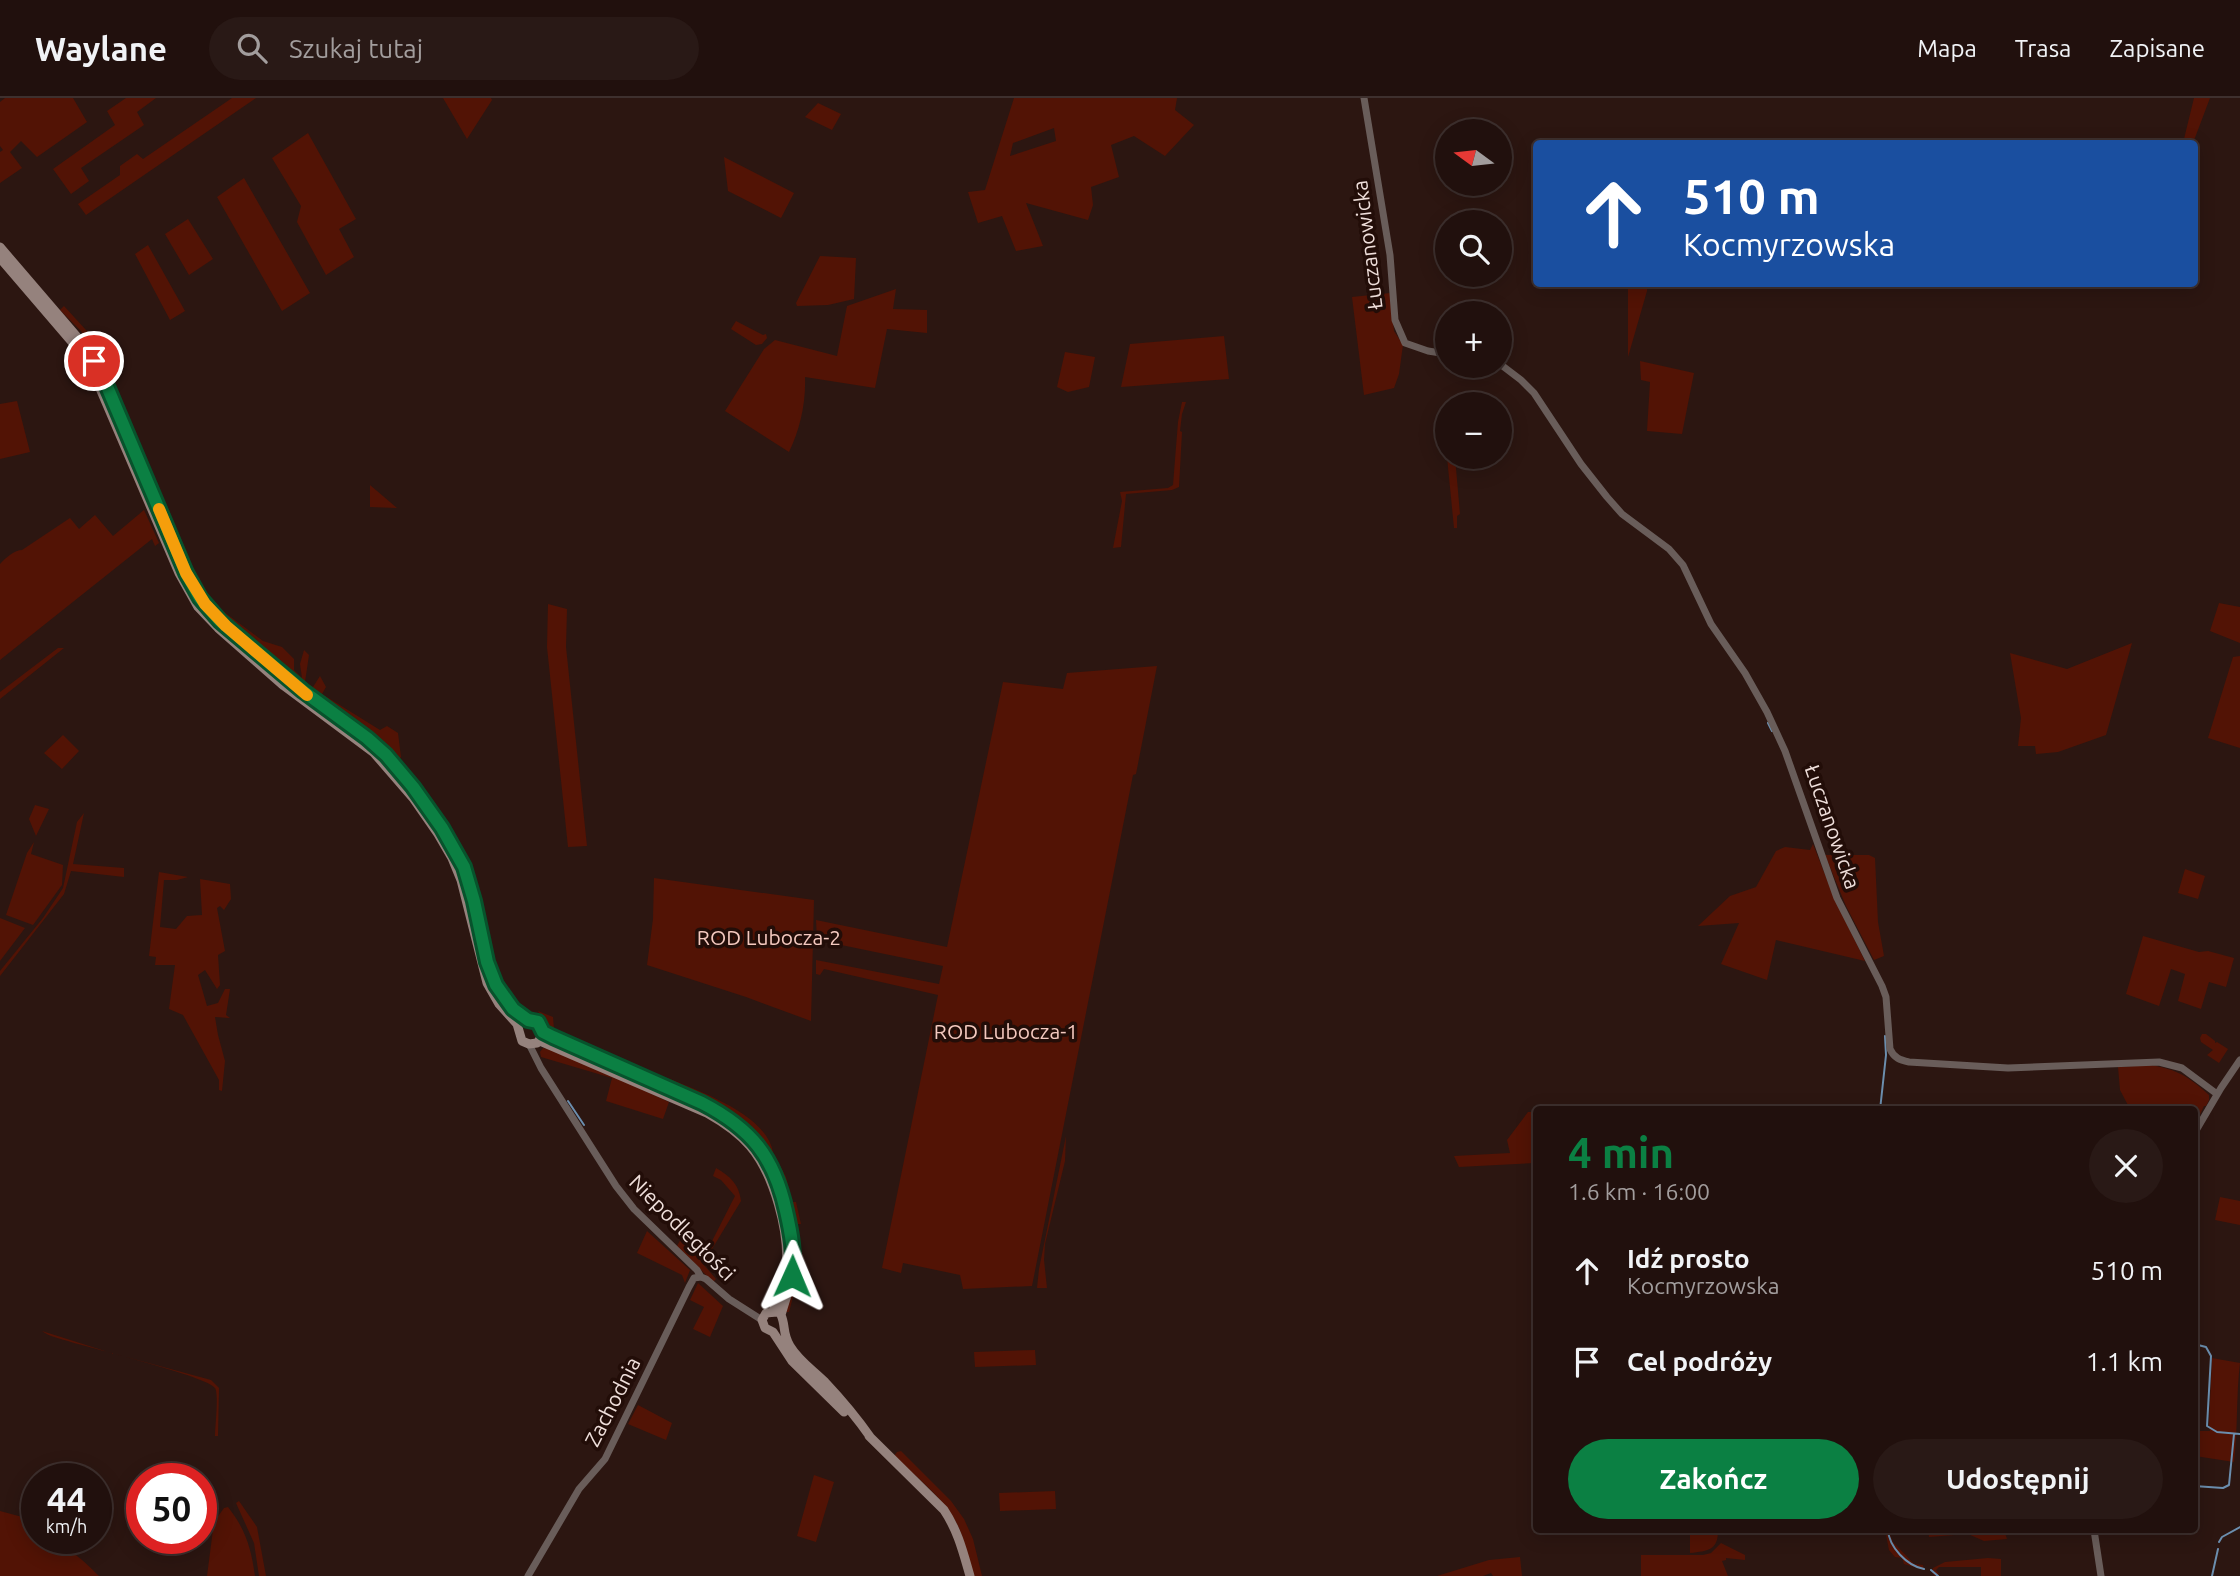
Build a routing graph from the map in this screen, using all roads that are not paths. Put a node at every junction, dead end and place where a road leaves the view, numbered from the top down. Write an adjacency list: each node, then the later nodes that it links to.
1 (1364, 98): 4 (street, Łuczanowicka)
2 (0, 247): 6 (main road)
3 (0, 258): 7 (main road)
4 (1435, 352)
5 (1512, 373): 10 (street, Łuczanowicka)
6 (528, 1020): 7 (main road); 8 (main road)
7 (519, 1029): 8 (main road)
8 (537, 1040): 12 (street, Niepodległości); 13 (main road)
9 (2240, 1060): 10 (street)
10 (2217, 1094): 11 (street)
11 (2198, 1127)
12 (701, 1277): 13 (street, Niepodległości); 16 (street, Zachodnia)
13 (771, 1315): 14 (main road); 14 (main road)
14 (778, 1330): 17 (main road)
15 (2094, 1533): 18 (street)
16 (528, 1576)
17 (970, 1576)
18 (2101, 1576)

